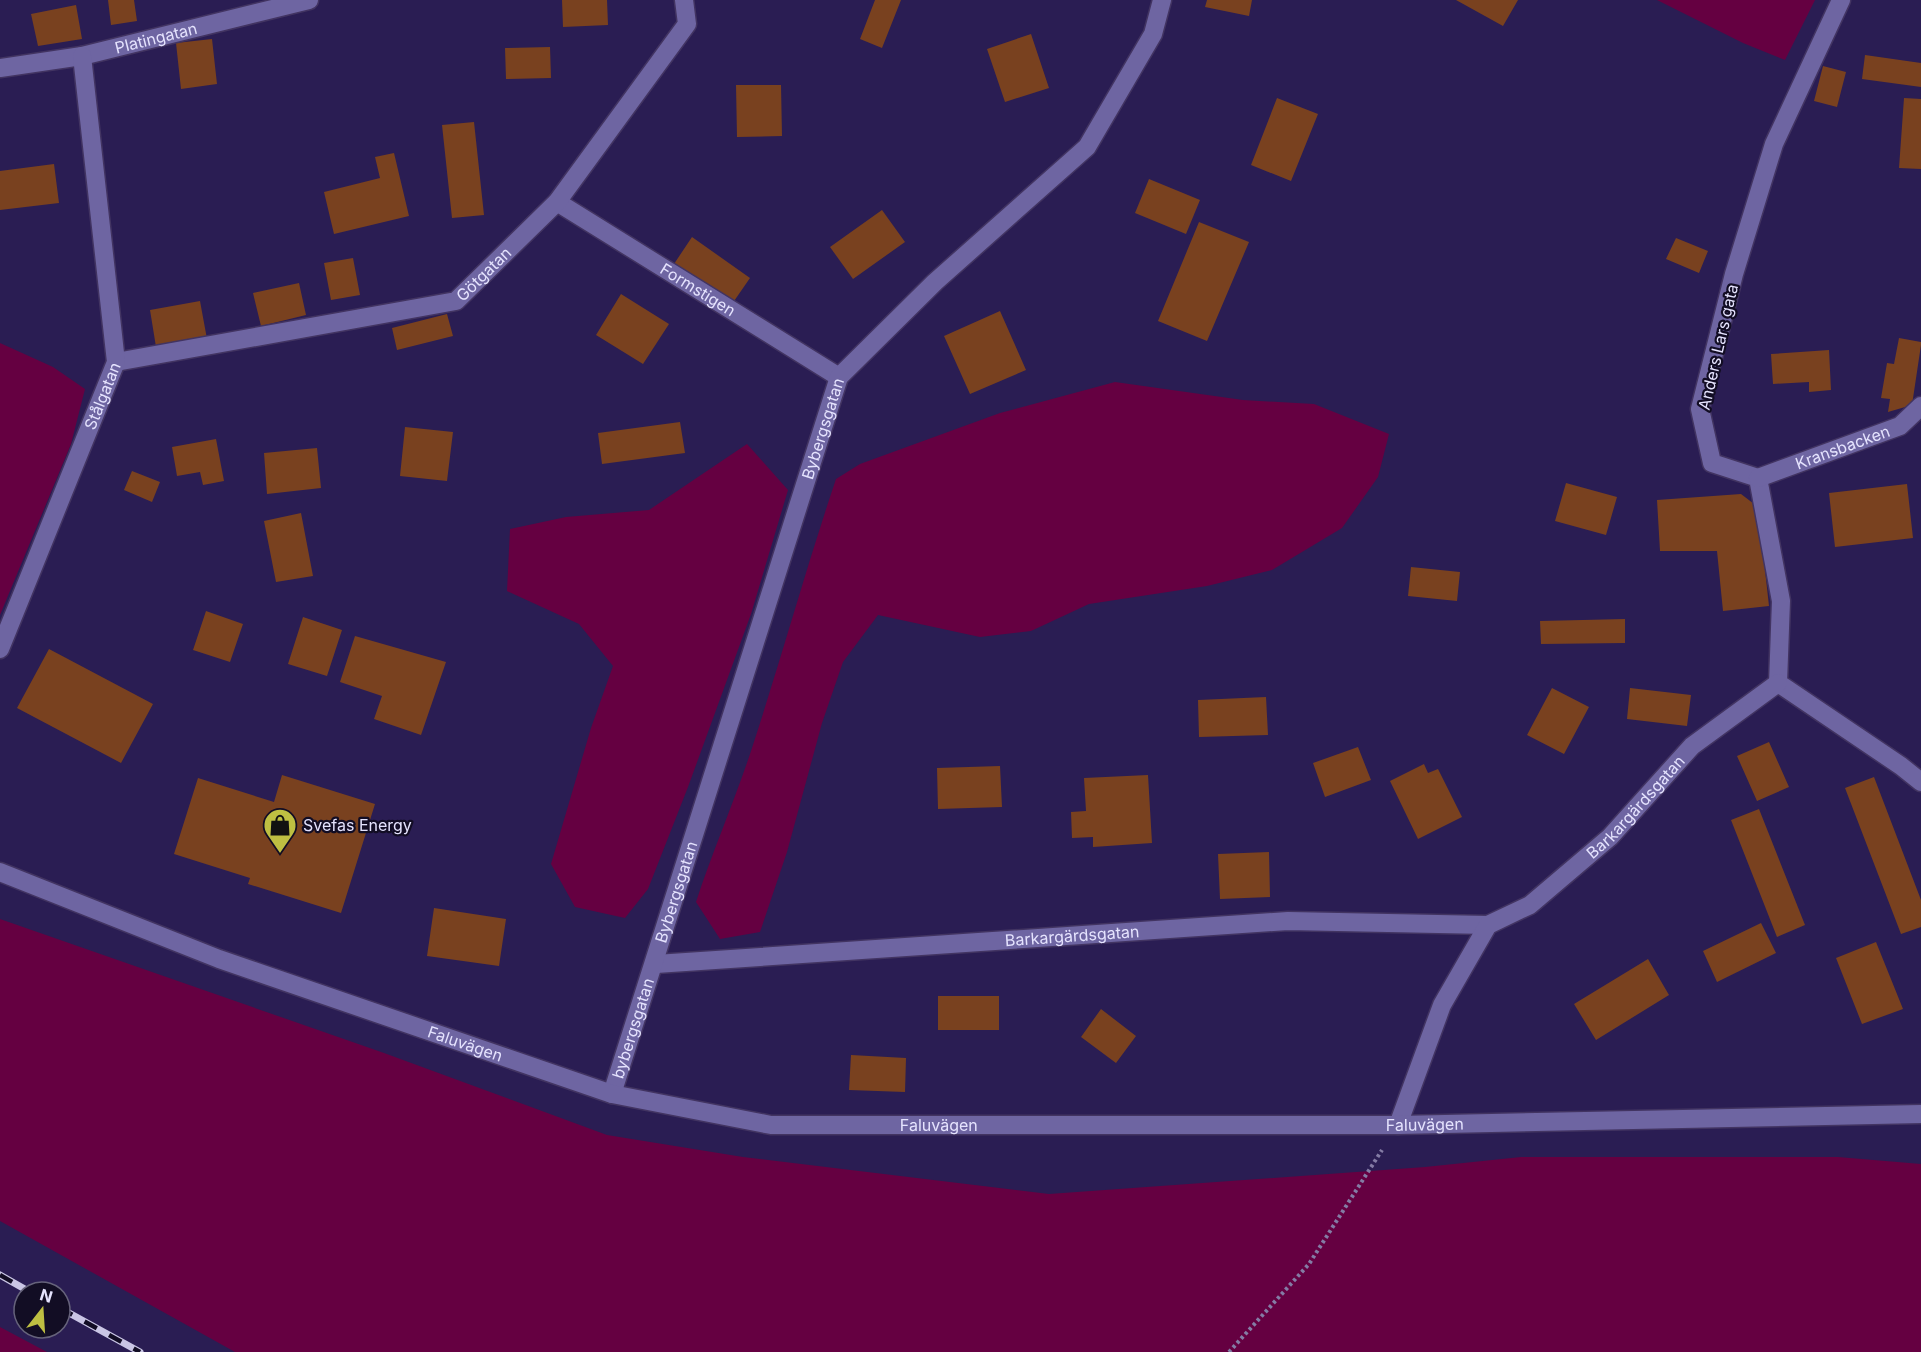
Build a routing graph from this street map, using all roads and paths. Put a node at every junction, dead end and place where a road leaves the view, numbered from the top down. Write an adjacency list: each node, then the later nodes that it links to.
1 (309, 0): 5 (street, Platingatan)
2 (684, 0): 7 (street, Götgatan)
3 (1162, 0): 9 (street, Bybergsgatan)
4 (1841, 0): 11 (street, Anders Lars gata)
5 (82, 56): 6 (street, Platingatan); 8 (street, Stålgatan)
6 (0, 68)
7 (558, 202): 8 (street, Götgatan); 9 (street, Formstigen)
8 (116, 362): 12 (street, Stålgatan)
9 (839, 378): 17 (street, Bybergsgatan)
10 (1921, 406): 11 (street, Kransbacken)
11 (1758, 478): 13 (street)
12 (0, 649)
13 (1778, 683): 14 (street); 16 (street, Barkargärdsgatan)
14 (1921, 782)
15 (0, 872): 18 (street, Faluvägen)
16 (1488, 925): 17 (street, Barkargärdsgatan); 20 (street)
17 (656, 964): 18 (street, bybergsgatan)
18 (612, 1094): 20 (street, Faluvägen)
19 (1921, 1114): 20 (street, Faluvägen)
20 (1398, 1125): 21 (path)
21 (1229, 1352)

